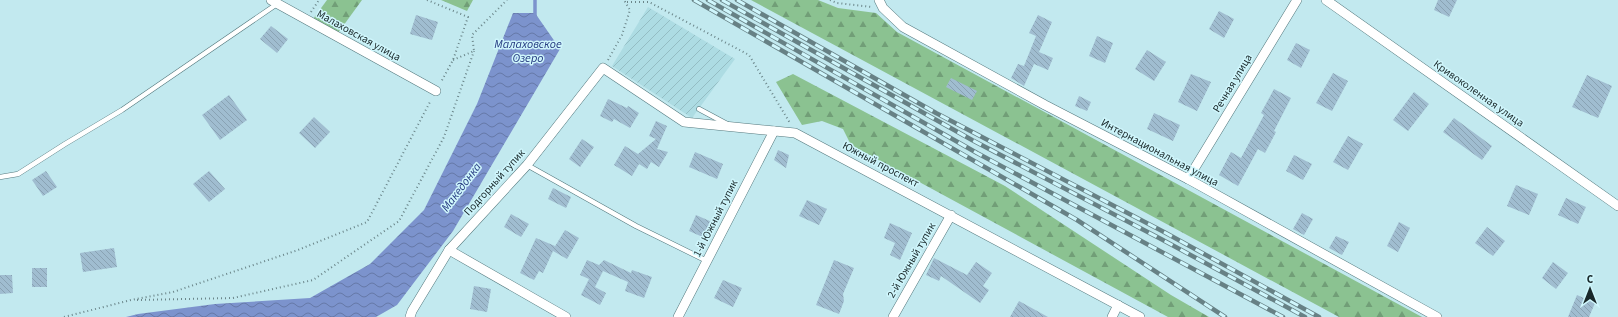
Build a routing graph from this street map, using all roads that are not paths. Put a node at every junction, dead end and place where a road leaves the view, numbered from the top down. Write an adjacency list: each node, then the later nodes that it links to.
1 (1297, 0): 12 (street, Речная улица)
2 (1326, 0): 13 (street, Кривоколенная улица)
3 (274, 2): 6 (street, Малаховская улица); 11 (lane)
4 (881, 4): 12 (street, Интернациональная улица)
5 (603, 68): 8 (street, Южный проспект); 10 (street, Подгорный тупик)
6 (436, 91)
7 (699, 109): 8 (lane)
8 (733, 127): 9 (street, Южный проспект)
9 (774, 130): 14 (street, Южный проспект); 16 (street, 1-й Южный тупик)
10 (526, 165): 15 (street, Подгорный тупик); 16 (lane)
11 (0, 177)
12 (1188, 179): 24 (street, Интернациональная улица)
13 (1618, 206)
14 (951, 215): 17 (street, Южный проспект); 21 (street, 2-й Южный тупик)
15 (449, 250): 18 (street, Подгорный тупик); 19 (street)
16 (707, 261): 20 (street, 1-й Южный тупик)
17 (1118, 306): 22 (street); 23 (street, Южный проспект)
18 (410, 317)
19 (566, 317)
20 (678, 317)
21 (893, 317)
22 (1112, 317)
23 (1140, 317)
24 (1437, 317)

